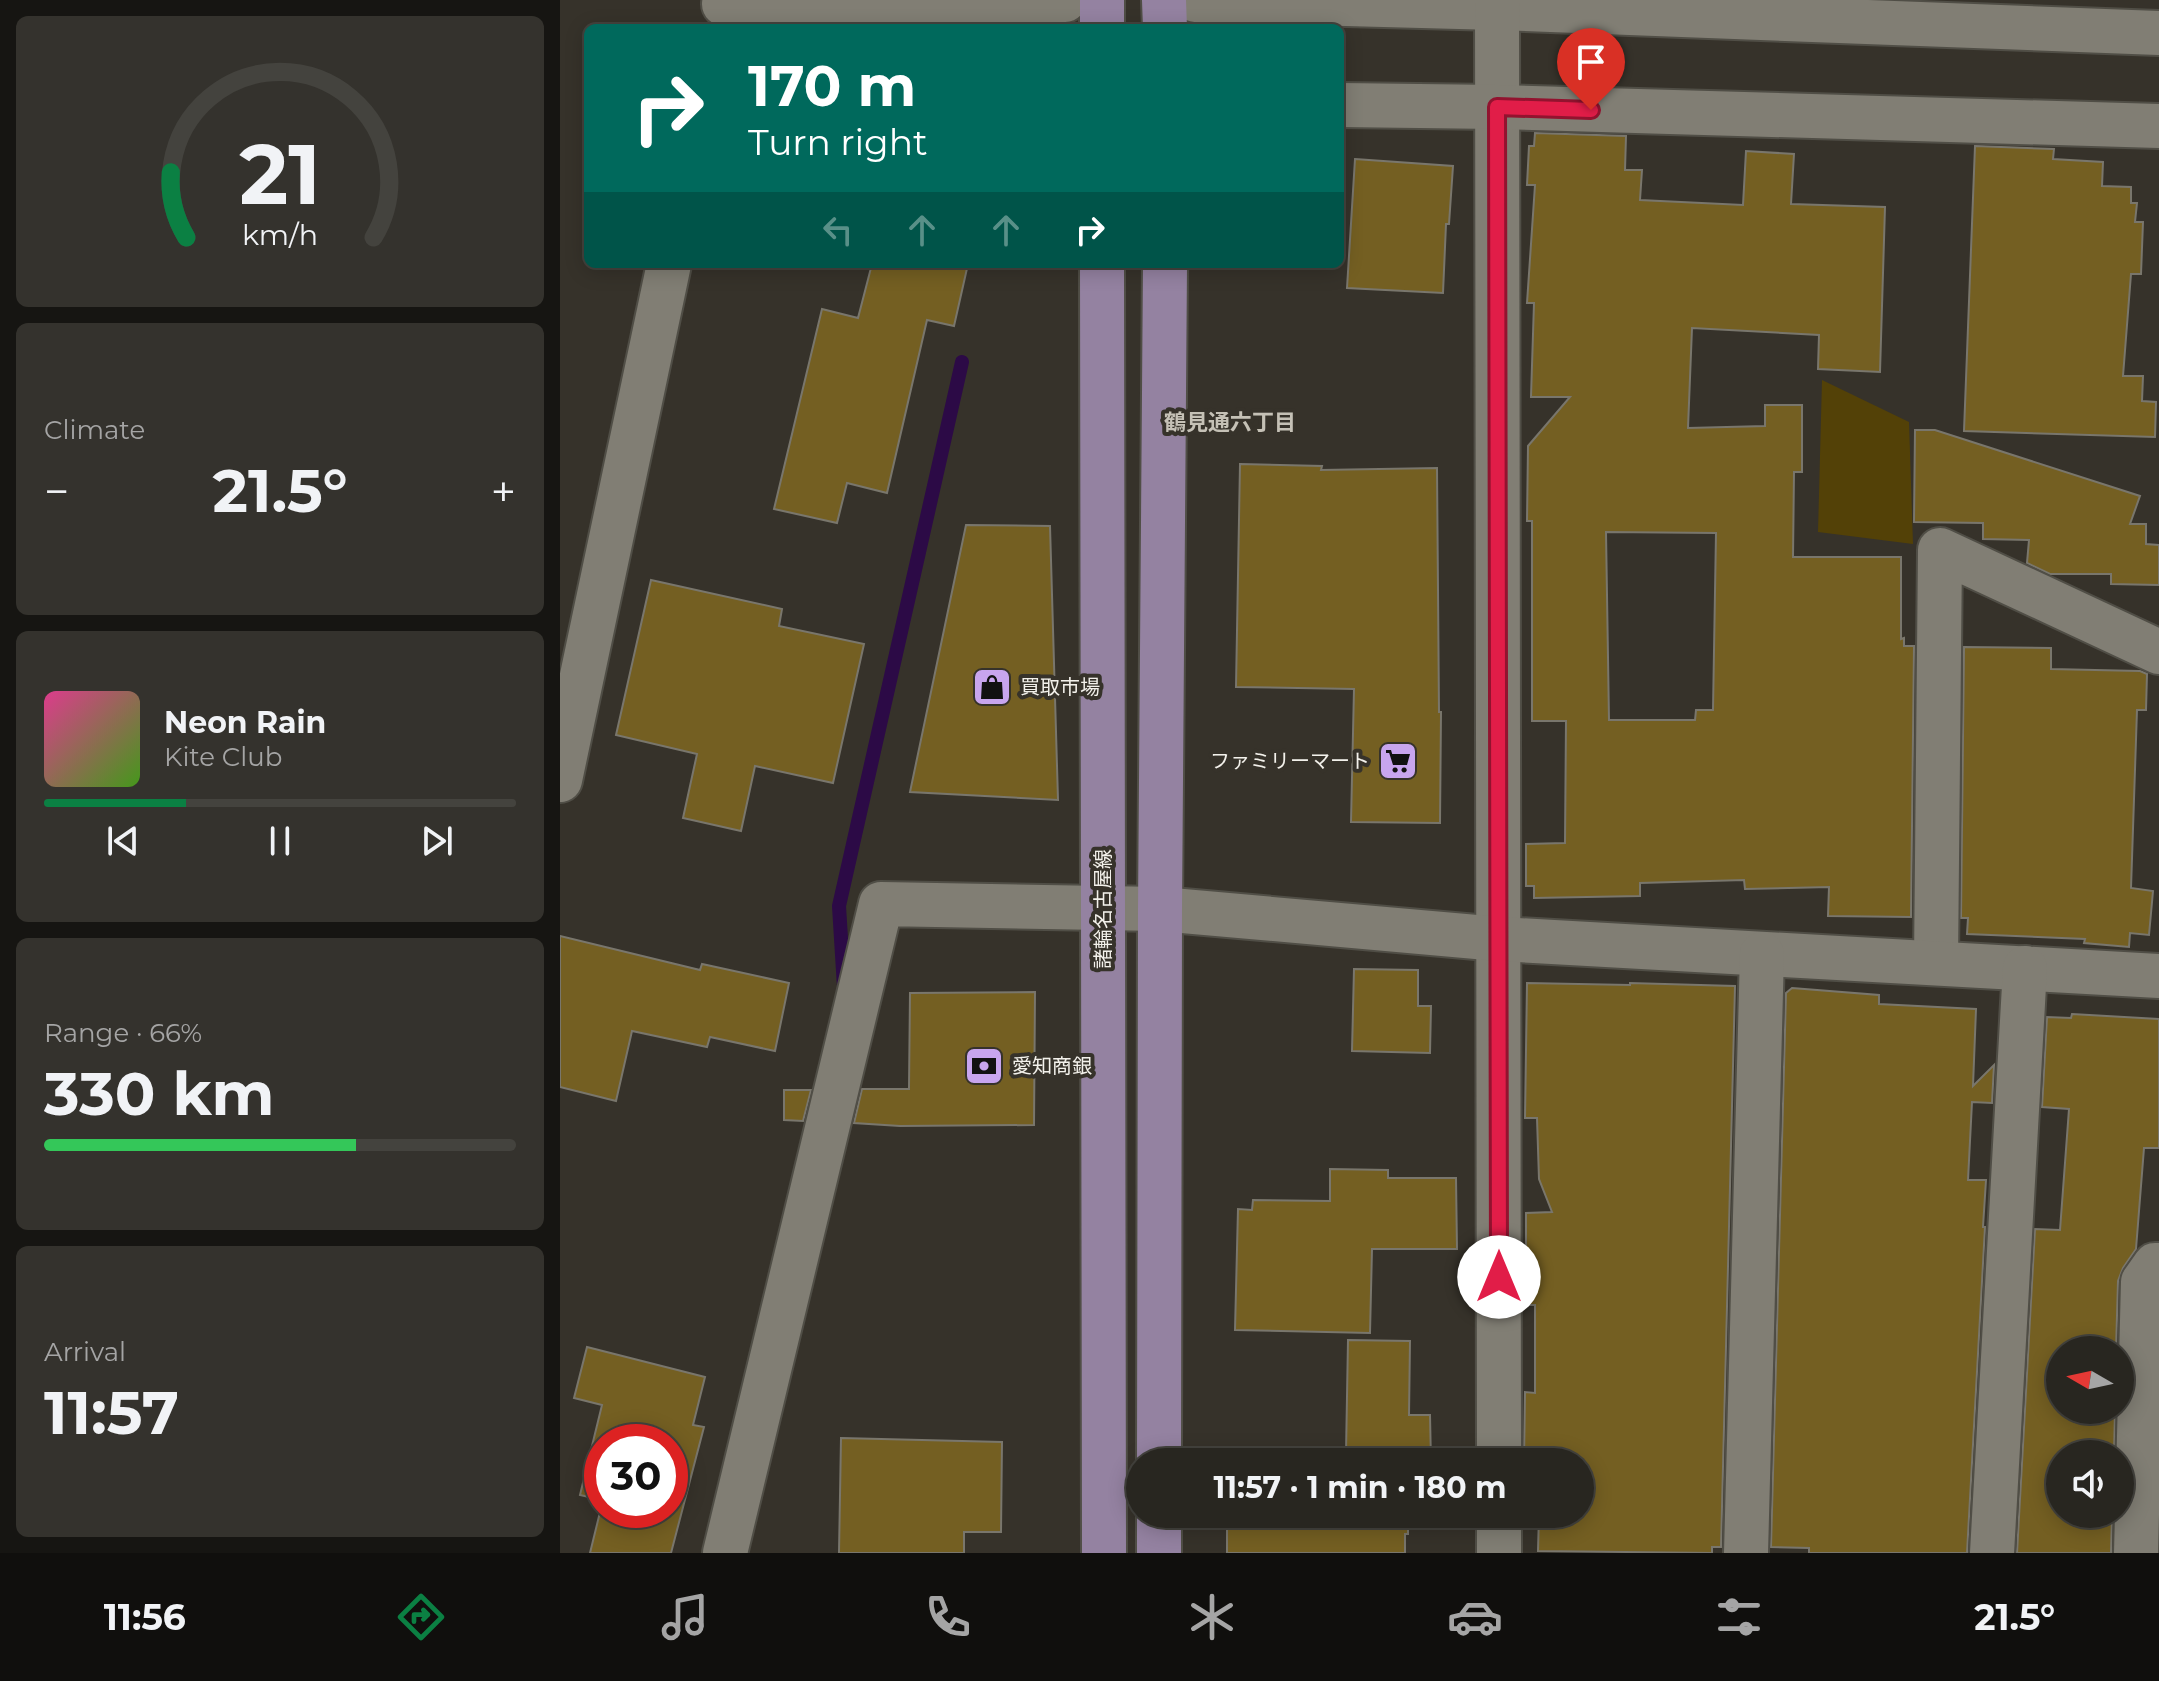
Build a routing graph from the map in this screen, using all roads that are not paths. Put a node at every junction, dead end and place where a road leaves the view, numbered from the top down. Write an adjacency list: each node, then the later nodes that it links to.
1 (1065, 0): 7 (street)
2 (1102, 0): 9 (main road)
3 (1164, 0): 10 (main road)
4 (1195, 0): 5 (street)
5 (1497, 4): 6 (street); 13 (street)
6 (1763, 9): 8 (street)
7 (723, 11)
8 (1951, 13): 11 (street)
9 (1102, 24)
10 (1165, 24)
11 (2159, 33)
12 (1344, 105): 13 (street)
13 (1497, 107): 14 (street); 22 (street)
14 (2159, 126)
15 (668, 268): 19 (street)
16 (1102, 268): 20 (main road, 諸輪名古屋線)
17 (1165, 268): 21 (main road)
18 (2159, 652): 24 (street)
19 (560, 780)
20 (1103, 908): 21 (street); 32 (street); 33 (main road, 諸輪名古屋線)
21 (1160, 909): 22 (street); 28 (main road)
22 (1499, 939): 23 (street); 29 (street)
23 (1762, 954): 24 (street); 36 (street)
24 (1936, 963): 25 (street)
25 (2025, 968): 26 (street); 37 (street)
26 (2159, 976)
27 (2159, 1265): 38 (street)
28 (1159, 1448)
29 (1499, 1448)
30 (1159, 1528): 34 (main road)
31 (1499, 1528): 35 (street)
32 (725, 1553)
33 (1104, 1553)
34 (1159, 1553)
35 (1499, 1553)
36 (1746, 1553)
37 (1992, 1553)
38 (2136, 1553)

